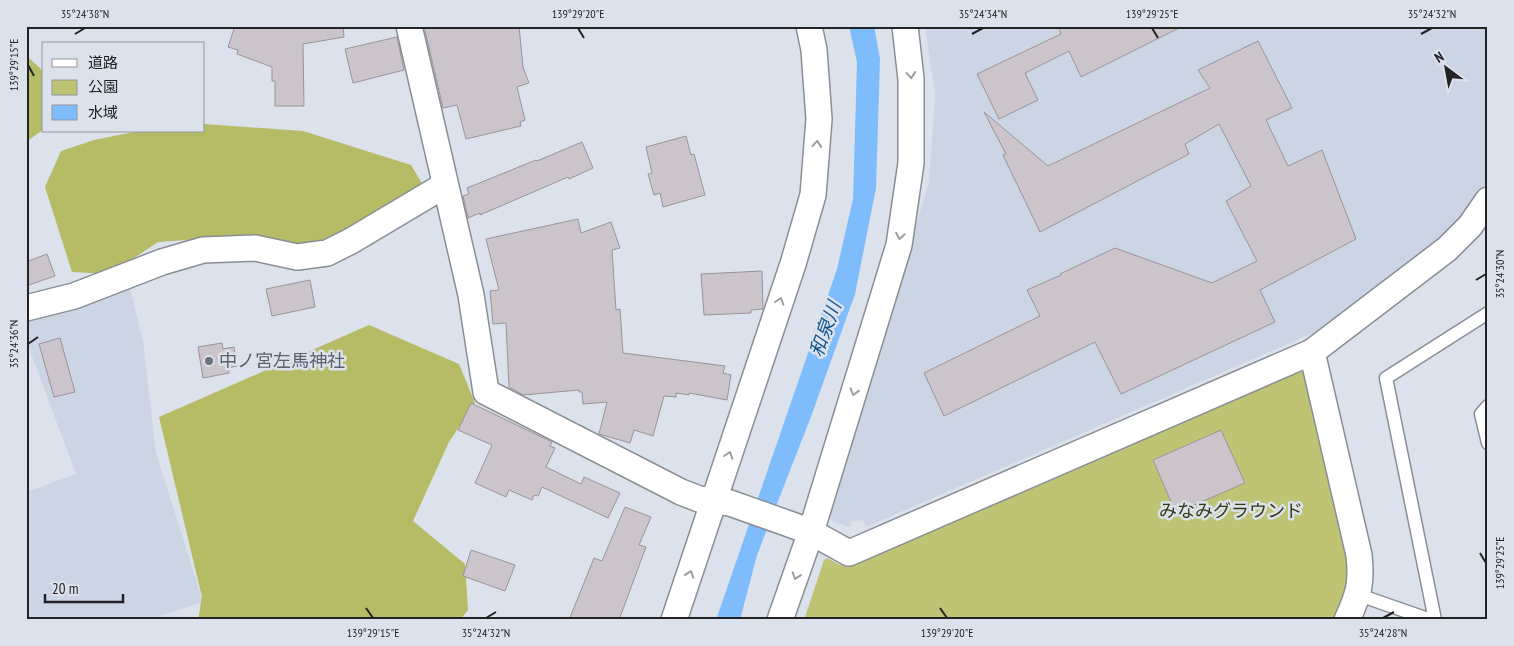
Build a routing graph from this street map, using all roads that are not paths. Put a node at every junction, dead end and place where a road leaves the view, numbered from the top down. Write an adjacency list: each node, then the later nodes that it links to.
1 (409, 26): 4 (street)
2 (809, 26): 11 (street, one-way to 2)
3 (906, 26): 12 (street, one-way to 12)
4 (446, 185): 6 (street); 11 (street)
5 (1488, 200): 8 (street)
6 (26, 308)
7 (1488, 313): 18 (lane)
8 (1312, 352): 12 (street); 13 (street)
9 (1488, 406): 10 (lane)
10 (1488, 443)
11 (723, 503): 12 (street); 14 (street, one-way to 11)
12 (802, 528): 15 (street, one-way to 15)
13 (1358, 594): 16 (street); 17 (lane)
14 (674, 620)
15 (780, 620)
16 (1348, 620)
17 (1431, 620)
18 (1435, 620)

